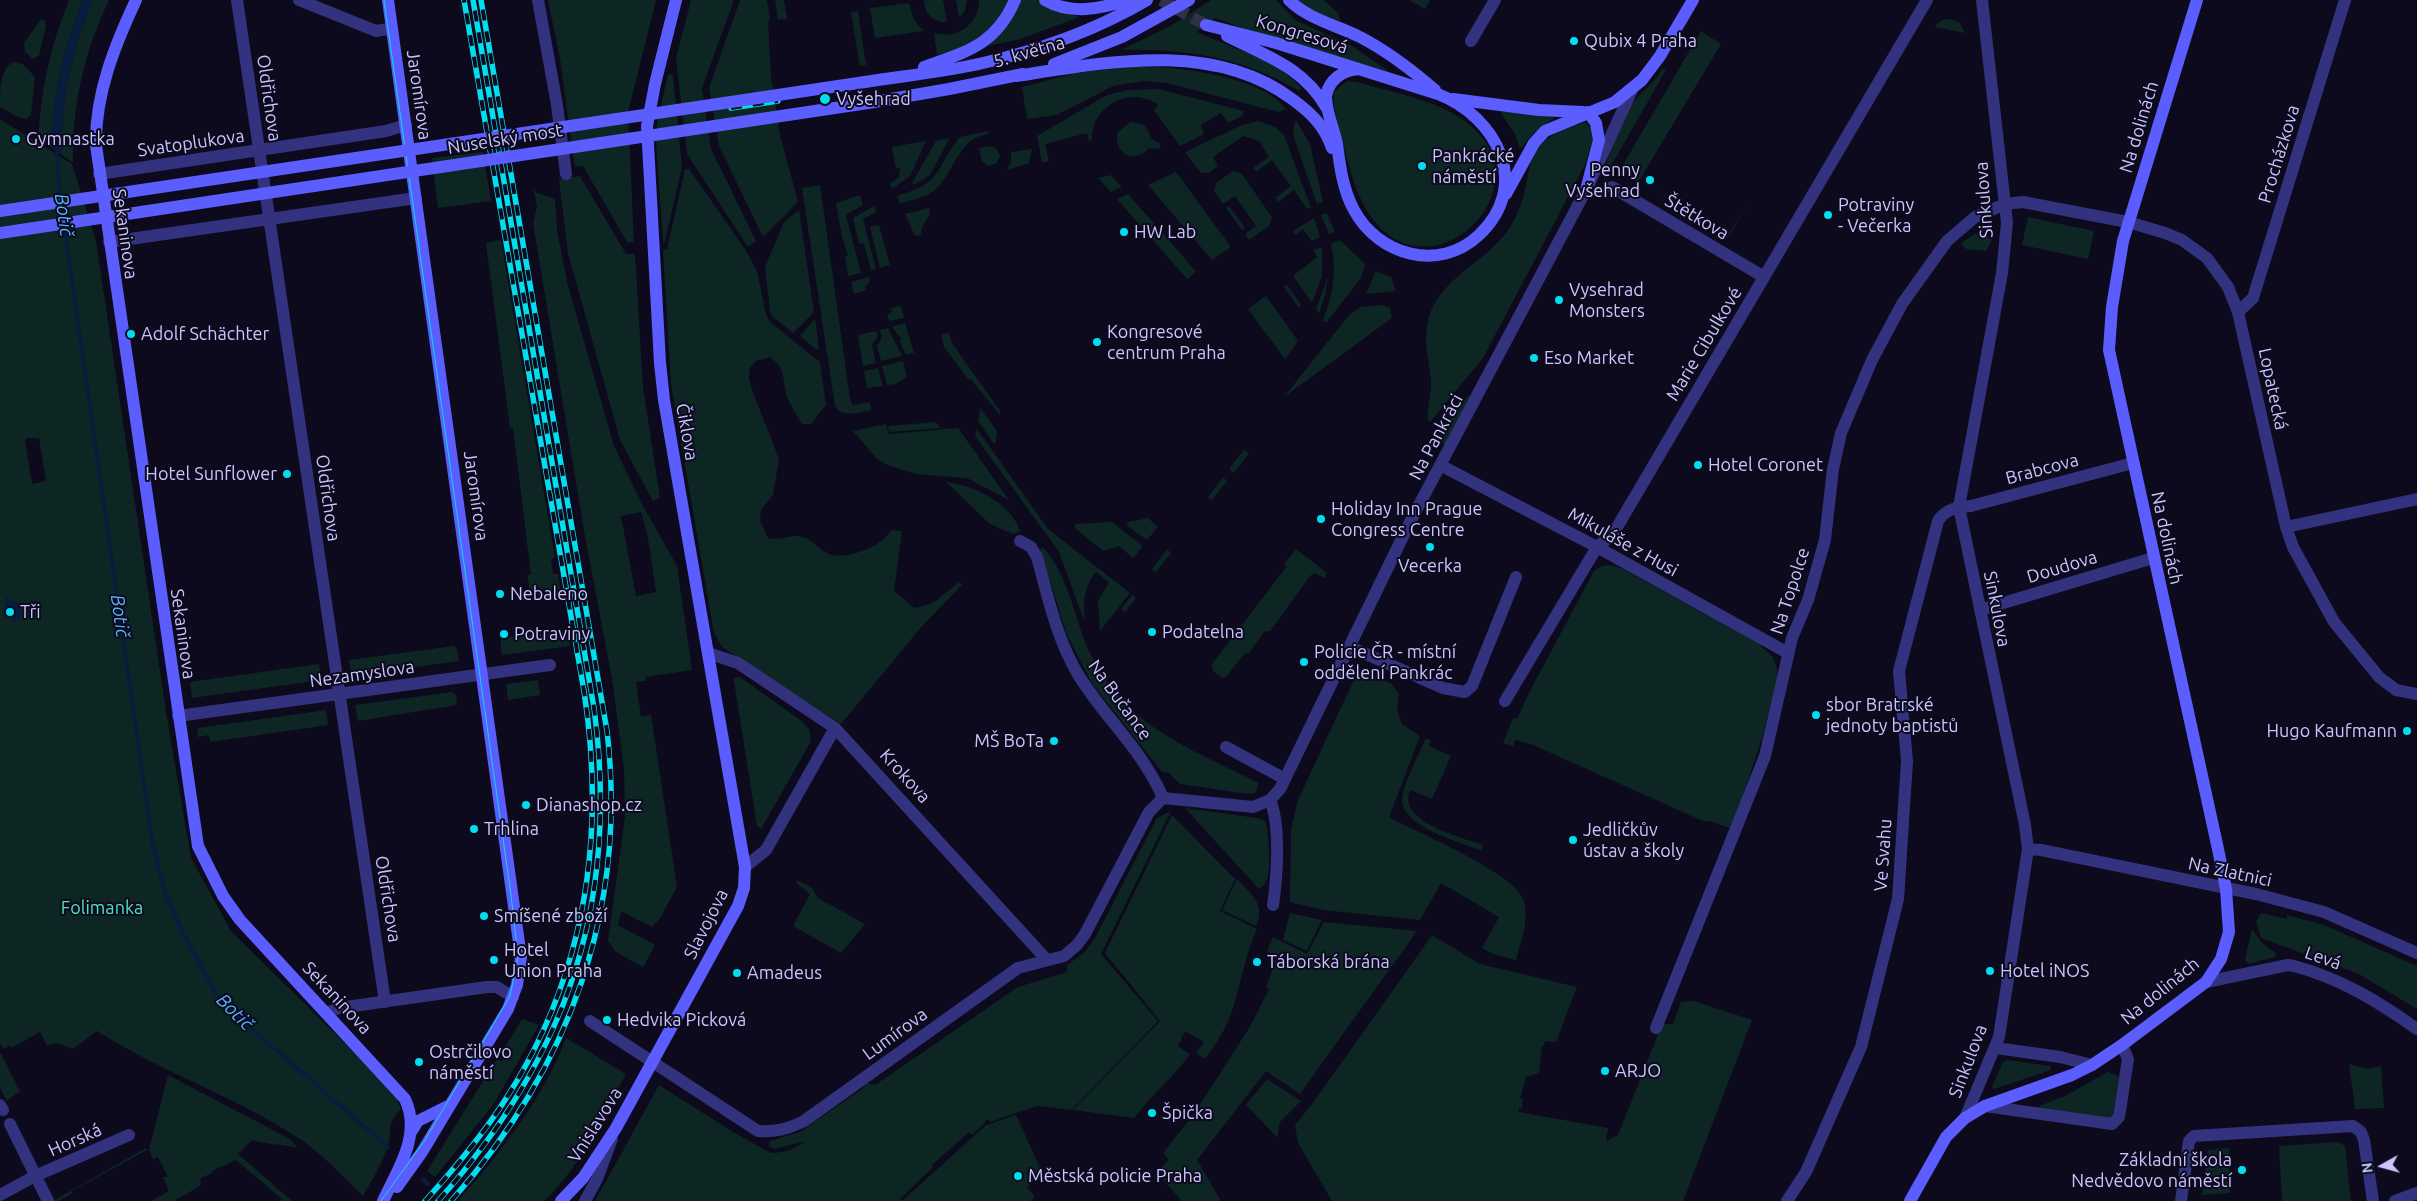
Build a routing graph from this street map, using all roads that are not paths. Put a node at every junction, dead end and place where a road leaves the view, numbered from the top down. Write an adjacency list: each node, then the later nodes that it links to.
1 (136, 0): 34 (main road, Sekaninova)
2 (238, 0): 32 (street, Oldřichova)
3 (299, 0): 19 (street)
4 (388, 0): 19 (main road, Jaromírova)
5 (538, 0): 35 (street)
6 (676, 0): 59 (main road, Čiklova)
7 (1015, 0): 23 (main road)
8 (1045, 0): 9 (main road)
9 (1128, 0)
10 (1147, 0): 23 (main road, 5. května)
11 (1189, 0): 22 (main road, 5. května)
12 (1289, 0): 26 (main road)
13 (1495, 0): 20 (street)
14 (1693, 0): 25 (main road, Na Pankráci)
15 (1927, 0): 46 (street, Marie Cibulkové)
16 (1982, 0): 39 (street, Sinkulova)
17 (2197, 0): 43 (main road, Na dolinách)
18 (2345, 0): 47 (street, Procházkova)
19 (392, 30): 31 (main road, Jaromírova)
20 (1471, 41)
21 (1359, 69): 26 (main road); 29 (main road); 29 (main road, Kongresová)
22 (1016, 76): 28 (main road, 5. května); 33 (main road)
23 (898, 77): 24 (main road, 5. května)
24 (865, 82): 41 (main road, Nuselský most, bridge)
25 (1632, 90): 30 (main road, Na Pankráci); 37 (street, Na Pankráci)
26 (1438, 94): 27 (main road)
27 (1451, 99): 30 (main road); 40 (main road)
28 (868, 102): 44 (main road, Nuselský most, bridge)
29 (1328, 109): 33 (main road)
30 (1588, 112): 37 (main road); 40 (main road, Na Pankráci)
31 (406, 124): 32 (street, Svatoplukova); 38 (main road, Jaromírova)
32 (259, 150): 34 (street, Svatoplukova); 42 (street, Oldřichova)
33 (1340, 170): 40 (main road)
34 (99, 174): 45 (main road, Sekaninova)
35 (566, 174)
36 (1612, 187): 46 (street, Štětkova)
37 (1586, 190): 49 (street, Na Pankráci)
38 (416, 198): 42 (street); 62 (main road, Jaromírova)
39 (2005, 204): 43 (street, Lopatecká); 51 (street, Sinkulova); 60 (street, Na Topolce)
40 (1499, 207)
41 (0, 211)
42 (269, 219): 45 (street); 64 (street, Oldřichova)
43 (2128, 222): 47 (street, Lopatecká); 48 (main road, Na dolinách)
44 (0, 233)
45 (109, 242): 66 (main road, Sekaninova)
46 (1764, 277): 54 (street, Marie Cibulkové)
47 (2238, 312): 52 (street, Lopatecká)
48 (2133, 463): 51 (street, Brabcova); 55 (main road, Na dolinách)
49 (1440, 465): 54 (street, Mikuláše z Husi); 58 (street, Na Pankráci)
50 (2417, 498): 52 (street)
51 (1959, 507): 57 (street, Sinkulova); 103 (street, Ve Svahu)
52 (2286, 527): 63 (street, Lopatecká)
53 (1020, 540): 70 (street, Na Bučance)
54 (1597, 547): 60 (street, Mikuláše z Husi); 65 (street, Marie Cibulkové)
55 (2153, 558): 57 (street, Doudova); 74 (main road, Na dolinách)
56 (1516, 577): 58 (street)
57 (1980, 610): 72 (street, Sinkulova)
58 (1350, 647): 69 (street, Na Pankráci)
59 (708, 653): 67 (street, Krokova); 73 (main road, Čiklova)
60 (1788, 653): 83 (street, Na Topolce)
61 (550, 665): 62 (street, Nezamyslova)
62 (483, 675): 64 (street, Nezamyslova); 79 (main road, Jaromírova)
63 (2417, 694)
64 (339, 695): 66 (street, Nezamyslova); 80 (street, Oldřichova)
65 (1505, 701)
66 (178, 716): 81 (main road, Sekaninova)
67 (835, 728): 73 (street); 77 (street, Krokova)
68 (1226, 747): 69 (street)
69 (1286, 779): 71 (street, Na Pankráci)
70 (1163, 798): 71 (street); 77 (street, Lumírova)
71 (1270, 800): 75 (street)
72 (2028, 849): 74 (street, Na Zlatnici); 86 (street, Sinkulova)
73 (745, 867): 87 (main road, Slavojova)
74 (2226, 889): 76 (street, Na Zlatnici); 78 (main road, Na dolinách)
75 (1273, 905)
76 (2417, 953)
77 (1047, 960): 87 (street, Lumírova)
78 (2206, 982): 84 (street, Levá); 85 (main road, Na dolinách)
79 (513, 997): 80 (street); 89 (main road, Sekaninova)
80 (385, 1002): 81 (street)
81 (326, 1013): 95 (main road, Sekaninova)
82 (590, 1021): 87 (street, Lumírova)
83 (1656, 1028)
84 (2417, 1029)
85 (2122, 1045): 88 (main road, Na dolinách); 90 (street, Na dolinách)
86 (1996, 1048): 88 (street); 91 (street, Sinkulova)
87 (653, 1063): 93 (main road, Vnislavova)
88 (2092, 1064): 90 (main road, Na dolinách)
89 (452, 1102): 95 (main road); 100 (main road, Sekaninova)
90 (1985, 1106): 91 (main road, Na dolinách)
91 (1965, 1118): 104 (main road, Sinkulova)
92 (10, 1124): 96 (street, Horská)
93 (616, 1128): 101 (main road, Vnislavova); 102 (street)
94 (129, 1135): 96 (street, Horská)
95 (410, 1135): 100 (main road, Sekaninova)
96 (35, 1176): 98 (street); 99 (street, Horská)
97 (2417, 1193): 107 (street)
98 (0, 1195)
99 (48, 1201)
100 (384, 1201)
101 (561, 1201)
102 (585, 1201)
103 (1787, 1201)
104 (1910, 1201)
105 (2182, 1201): 106 (street)
106 (2372, 1201)
107 (2395, 1201)

